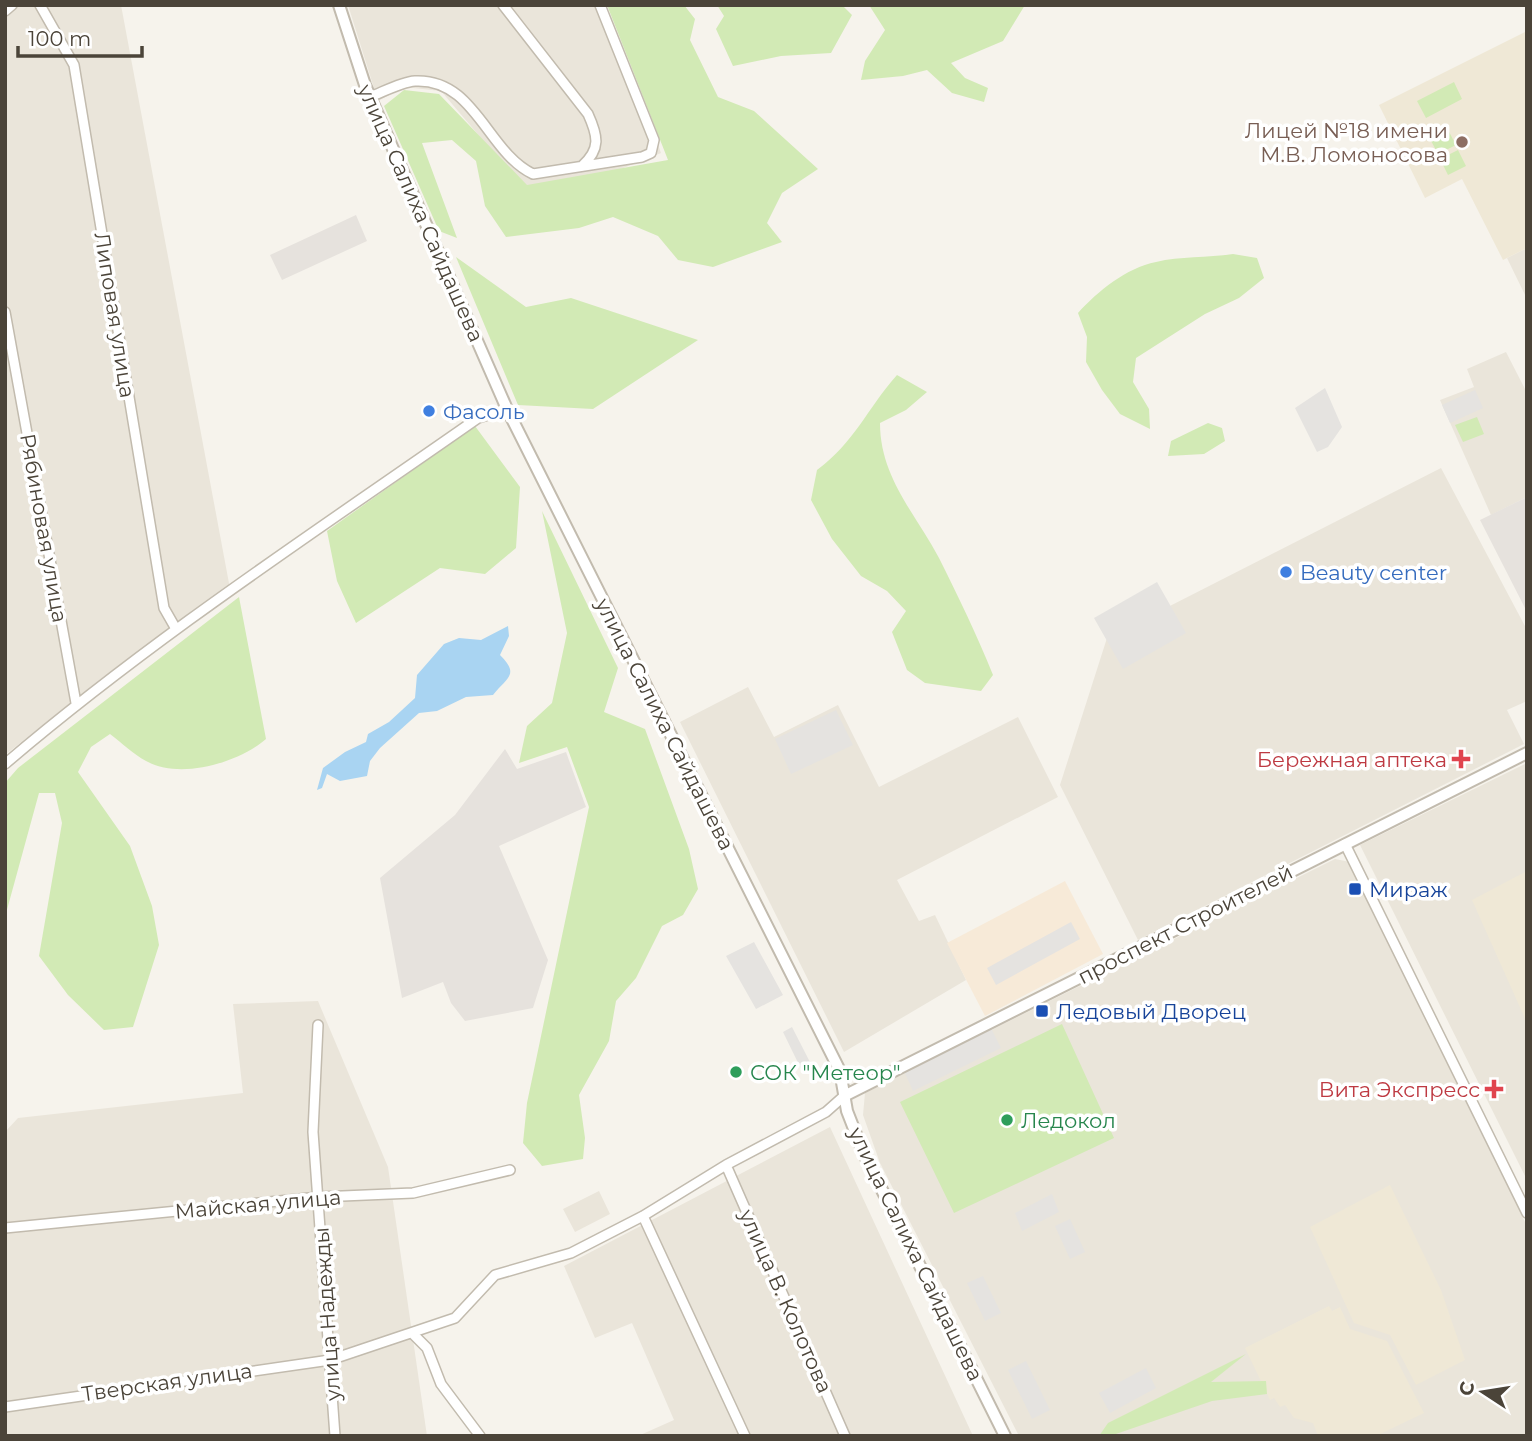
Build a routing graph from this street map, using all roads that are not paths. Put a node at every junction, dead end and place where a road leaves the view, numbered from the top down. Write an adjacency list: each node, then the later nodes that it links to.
1 (12, 5): 6 (street)
2 (40, 5): 11 (street, Липовая улица)
3 (339, 5): 7 (street, улица Салиха Сайдашева)
4 (503, 5): 8 (street)
5 (600, 5): 8 (street)
6 (5, 11)
7 (370, 97): 8 (street); 10 (street, улица Салиха Сайдашева)
8 (581, 167)
9 (5, 312): 12 (street, Рябиновая улица)
10 (507, 410): 11 (street); 17 (street, улица Салиха Сайдашева)
11 (176, 629): 12 (street)
12 (76, 703): 14 (street)
13 (1527, 753): 15 (street, проспект Строителей)
14 (5, 764)
15 (1345, 844): 17 (street, проспект Строителей); 21 (street)
16 (318, 1025): 20 (street, улица Надежды)
17 (844, 1096): 18 (street, Тверская улица); 31 (street, улица Салиха Сайдашева)
18 (726, 1165): 22 (street, Тверская улица); 30 (street, улица В. Колотова)
19 (510, 1170): 20 (street, Майская улица)
20 (319, 1197): 23 (street, Майская улица); 25 (street, улица Надежды)
21 (1527, 1213)
22 (643, 1216): 24 (street, Тверская улица); 29 (street)
23 (5, 1228)
24 (412, 1333): 25 (street, Тверская улица); 28 (street)
25 (330, 1360): 26 (street, Тверская улица); 27 (street, улица Надежды)
26 (5, 1407)
27 (335, 1436)
28 (480, 1436)
29 (744, 1436)
30 (845, 1436)
31 (1005, 1436)

